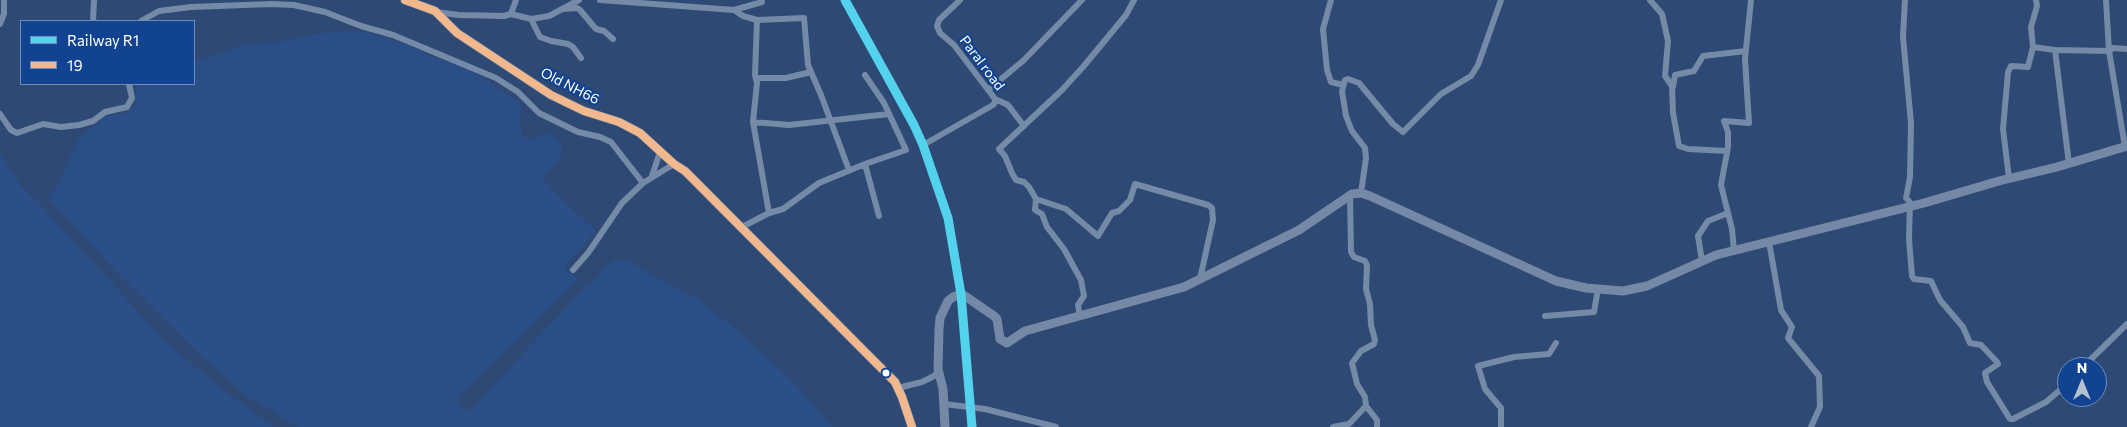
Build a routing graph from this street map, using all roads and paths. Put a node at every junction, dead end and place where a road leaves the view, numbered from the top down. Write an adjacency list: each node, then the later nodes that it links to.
1 (4, 0): 19 (street)
2 (94, 0): 25 (street)
3 (405, 0): 22 (main road, Old NH66)
4 (516, 0): 23 (street)
5 (579, 0): 20 (street)
6 (600, 0): 18 (street)
7 (762, 0): 21 (street)
8 (960, 0): 42 (street, Paral road)
9 (1082, 0): 42 (street)
10 (1134, 0): 48 (street)
11 (1331, 0): 40 (street)
12 (1501, 0): 40 (street)
13 (1650, 0): 41 (street)
14 (1752, 0): 33 (street)
15 (1905, 0): 63 (street)
16 (2036, 0): 30 (street)
17 (2106, 0): 34 (street)
18 (640, 2): 21 (street)
19 (2, 9): 28 (street)
20 (563, 9): 24 (street); 29 (street)
21 (734, 10): 27 (street)
22 (435, 11): 23 (street); 52 (main road, Old NH66)
23 (511, 14): 24 (street)
24 (531, 19): 35 (street)
25 (93, 20)
26 (143, 20): 59 (street)
27 (757, 20): 36 (street); 38 (street)
28 (0, 24)
29 (613, 39)
30 (2033, 47): 32 (street); 58 (street)
31 (2127, 49): 34 (street)
32 (2055, 50): 34 (street); 55 (street)
33 (1746, 52): 41 (street); 51 (street)
34 (2108, 52): 50 (street)
35 (581, 58)
36 (811, 72): 38 (street); 47 (street)
37 (865, 75): 45 (street)
38 (756, 78): 46 (street)
39 (129, 85): 44 (street)
40 (1342, 85): 60 (street)
41 (1673, 88): 51 (street)
42 (988, 90): 43 (street, Paral road)
43 (995, 99): 48 (street); 49 (street, Paral road)
44 (0, 114)
45 (889, 114): 47 (street); 54 (street)
46 (753, 122): 47 (street); 64 (street)
47 (830, 122): 56 (street)
48 (1024, 126): 62 (street)
49 (923, 145)
50 (2126, 147): 55 (main road)
51 (1727, 151): 65 (street)
52 (660, 152): 53 (main road, Old NH66); 57 (street)
53 (674, 164): 57 (street); 67 (main road, Old NH66)
54 (864, 164): 56 (street); 66 (street)
55 (2069, 164): 58 (main road)
56 (849, 170): 64 (street)
57 (652, 176): 59 (street)
58 (2009, 178): 63 (main road)
59 (643, 183): 71 (street)
60 (1361, 193): 61 (main road); 73 (main road)
61 (1350, 195): 72 (main road); 83 (street)
62 (1036, 199): 72 (street); 74 (street)
63 (1909, 207): 68 (main road); 84 (street)
64 (769, 213): 67 (street)
65 (1728, 213): 69 (street); 70 (street)
66 (879, 216)
67 (740, 228): 80 (main road, Old NH66)
68 (1769, 242): 69 (main road); 91 (street)
69 (1734, 251): 70 (main road)
70 (1702, 261): 73 (main road)
71 (573, 270)
72 (1200, 279): 74 (main road)
73 (1598, 289): 75 (street)
74 (1082, 315): 79 (main road)
75 (1545, 316)
76 (2127, 324): 78 (street)
77 (1556, 343): 90 (street)
78 (2092, 357)
79 (938, 370): 80 (street); 82 (main road)
80 (898, 388): 85 (main road, Old NH66)
81 (2057, 393): 84 (street)
82 (944, 404): 86 (main road); 87 (street)
83 (1366, 406): 88 (street); 89 (street)
84 (2010, 419): 92 (street)
85 (912, 427)
86 (945, 427)
87 (1056, 427)
88 (1333, 427)
89 (1377, 427)
90 (1501, 427)
91 (1811, 427)
92 (2014, 427)

